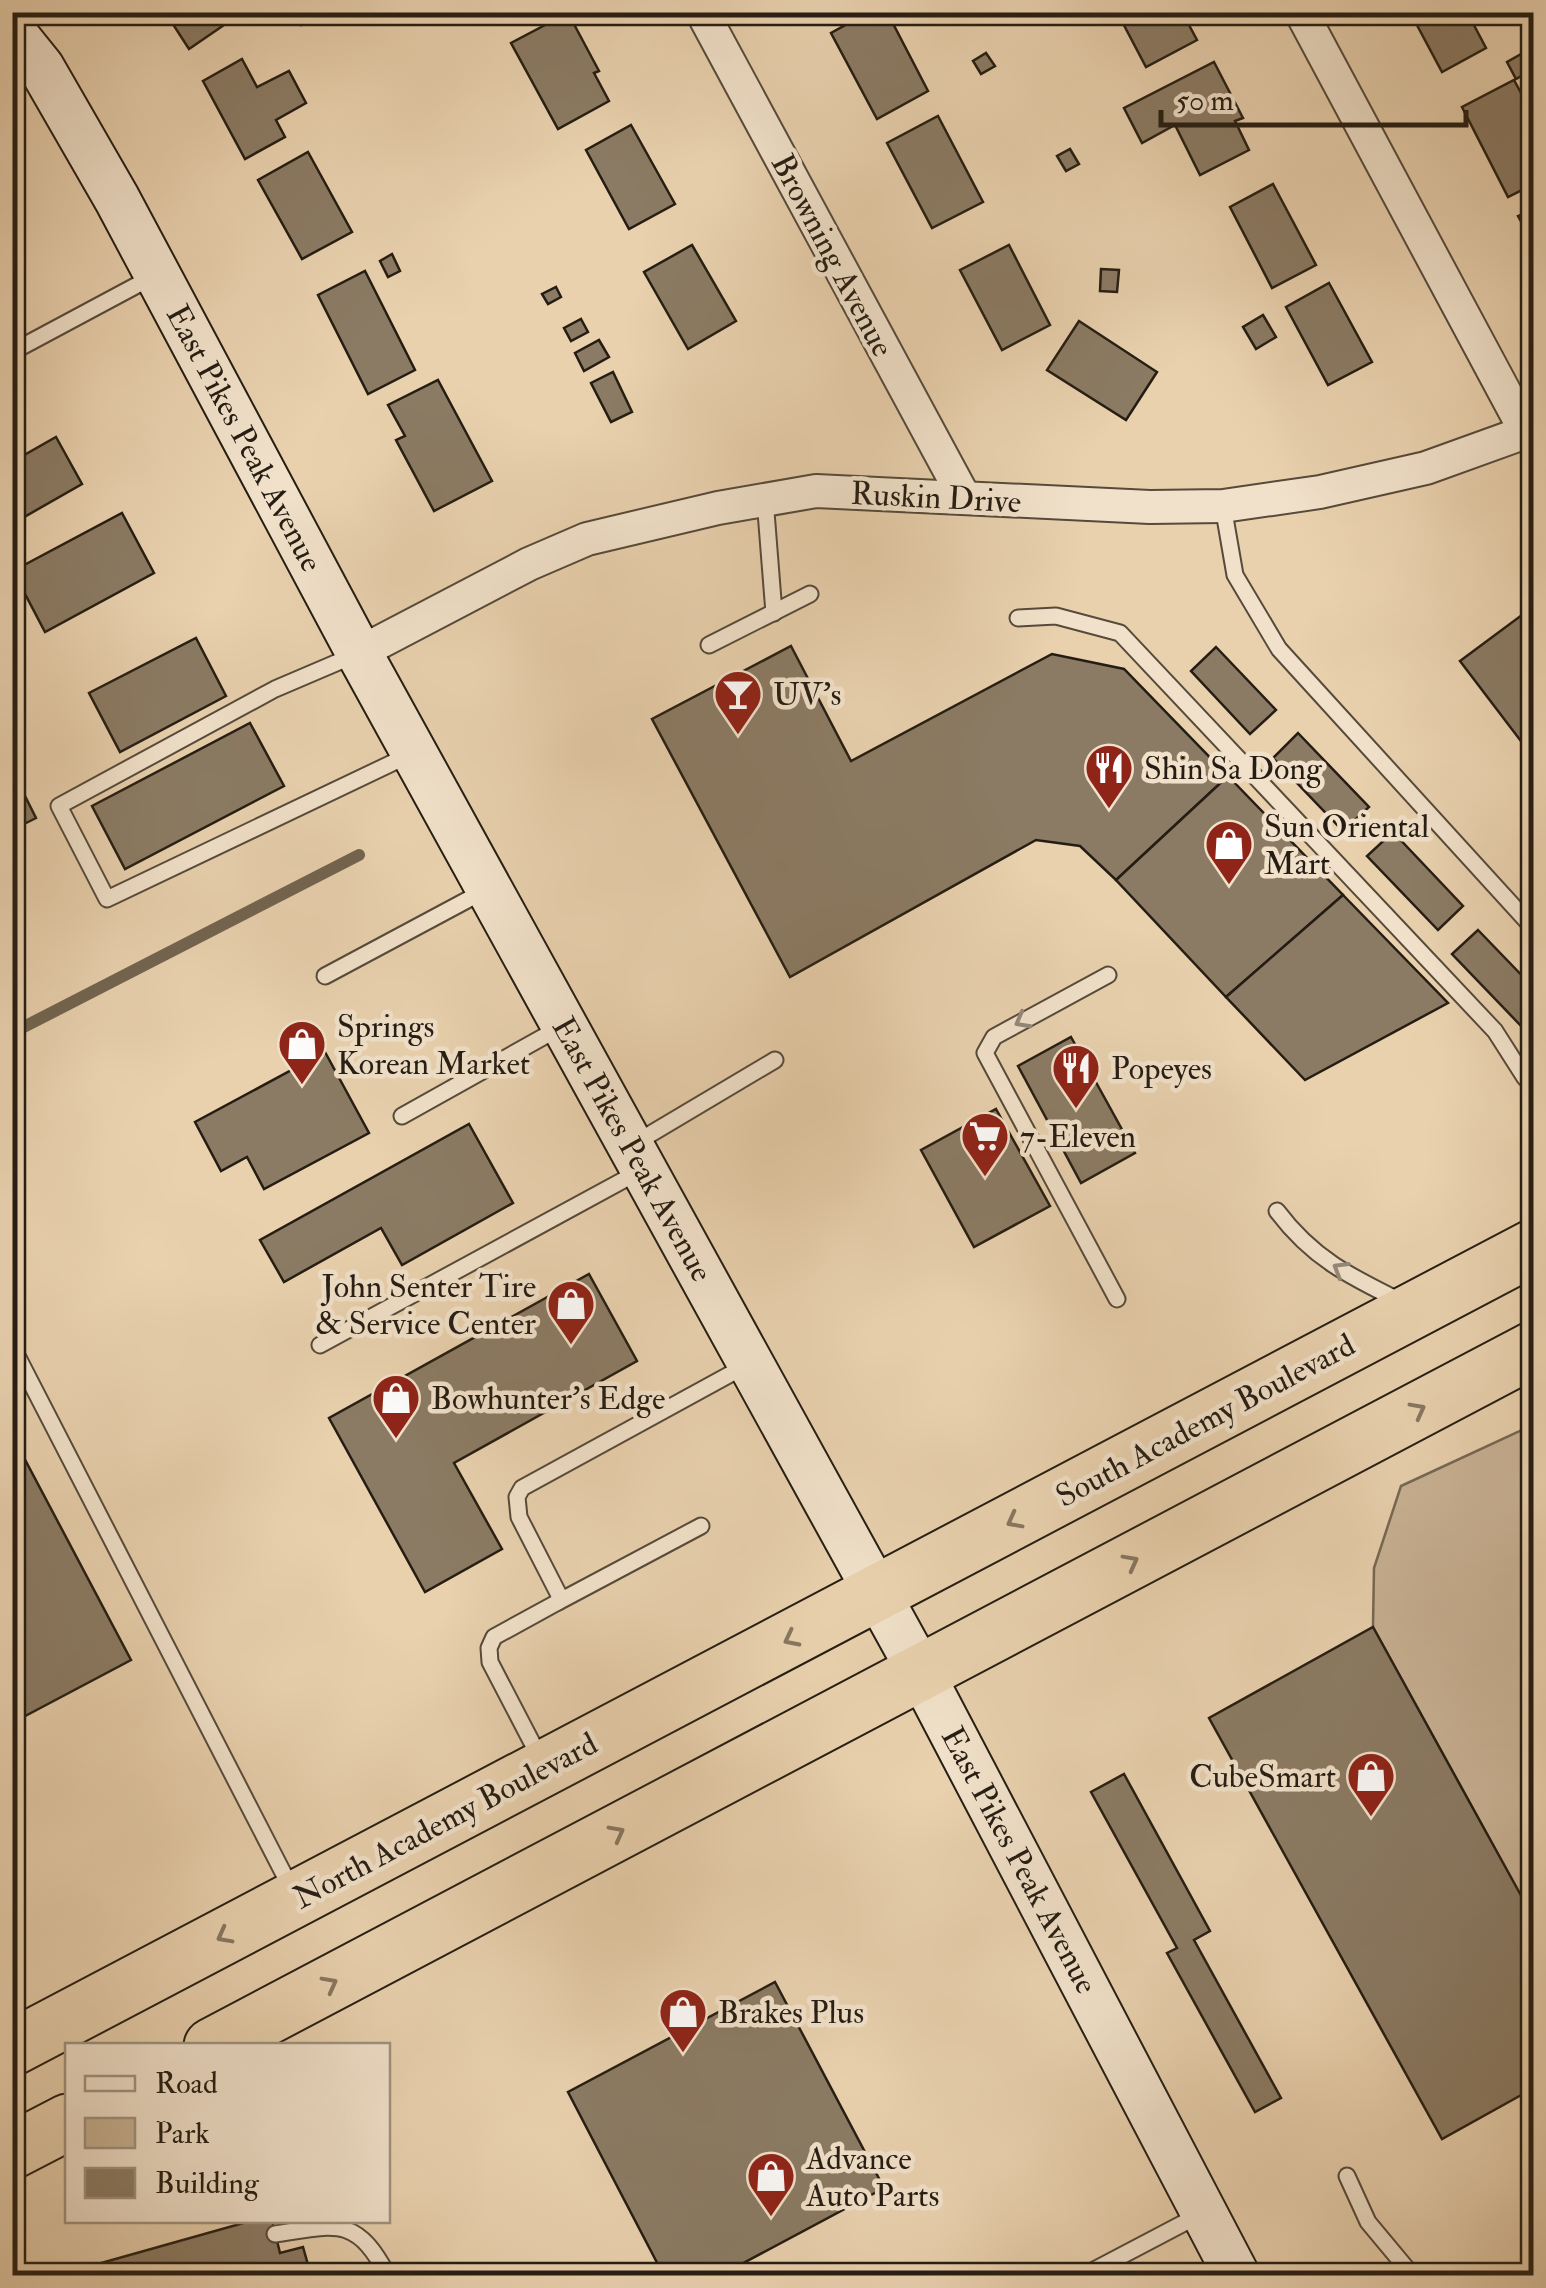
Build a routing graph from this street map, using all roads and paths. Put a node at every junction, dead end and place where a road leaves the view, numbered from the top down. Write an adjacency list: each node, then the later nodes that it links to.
1 (702, 12): 7 (street, Browning Avenue)
2 (1301, 12): 6 (street)
3 (12, 30): 4 (main road, East Pikes Peak Avenue)
4 (158, 274): 5 (lane); 14 (main road, East Pikes Peak Avenue)
5 (12, 352)
6 (1530, 430): 9 (street, Ruskin Drive)
7 (964, 497): 8 (street, Ruskin Drive); 9 (street, Ruskin Drive)
8 (765, 499): 11 (lane); 14 (street, Ruskin Drive)
9 (1224, 506): 17 (lane)
10 (810, 594): 11 (lane)
11 (774, 613): 13 (lane)
12 (1018, 618): 22 (lane)
13 (710, 646)
14 (360, 652): 15 (main road, East Pikes Peak Avenue); 15 (lane)
15 (414, 752): 16 (main road, East Pikes Peak Avenue)
16 (489, 888): 19 (lane); 20 (main road, East Pikes Peak Avenue)
17 (1534, 928)
18 (1108, 974): 27 (lane, one-way to 27)
19 (324, 976)
20 (564, 1025): 23 (lane); 24 (main road, East Pikes Peak Avenue)
21 (775, 1060): 24 (lane)
22 (1525, 1078)
23 (402, 1116)
24 (638, 1157): 29 (lane); 32 (main road, East Pikes Peak Avenue)
25 (1276, 1211): 28 (lane, one-way to 25)
26 (1534, 1247): 28 (highway, South Academy Boulevard)
27 (1118, 1298)
28 (1417, 1309): 34 (highway, South Academy Boulevard, one-way to 34)
29 (320, 1345)
30 (12, 1346): 38 (lane)
31 (1534, 1350): 36 (highway, one-way to 31)
32 (751, 1363): 34 (main road, East Pikes Peak Avenue); 35 (lane)
33 (701, 1526): 35 (lane)
34 (878, 1594): 36 (main road, East Pikes Peak Avenue); 37 (highway, North Academy Boulevard, one-way to 37)
35 (558, 1602): 37 (lane)
36 (921, 1673): 39 (highway, one-way to 36); 44 (main road, East Pikes Peak Avenue)
37 (545, 1768): 38 (highway, North Academy Boulevard)
38 (296, 1898): 40 (highway, North Academy Boulevard, one-way to 40)
39 (218, 2043)
40 (12, 2048)
41 (65, 2124): 42 (highway)
42 (12, 2150)
43 (1347, 2176): 49 (lane)
44 (1205, 2212): 47 (lane); 48 (main road, East Pikes Peak Avenue)
45 (276, 2234): 46 (lane)
46 (388, 2276)
47 (1083, 2276)
48 (1238, 2276)
49 (1413, 2276)

